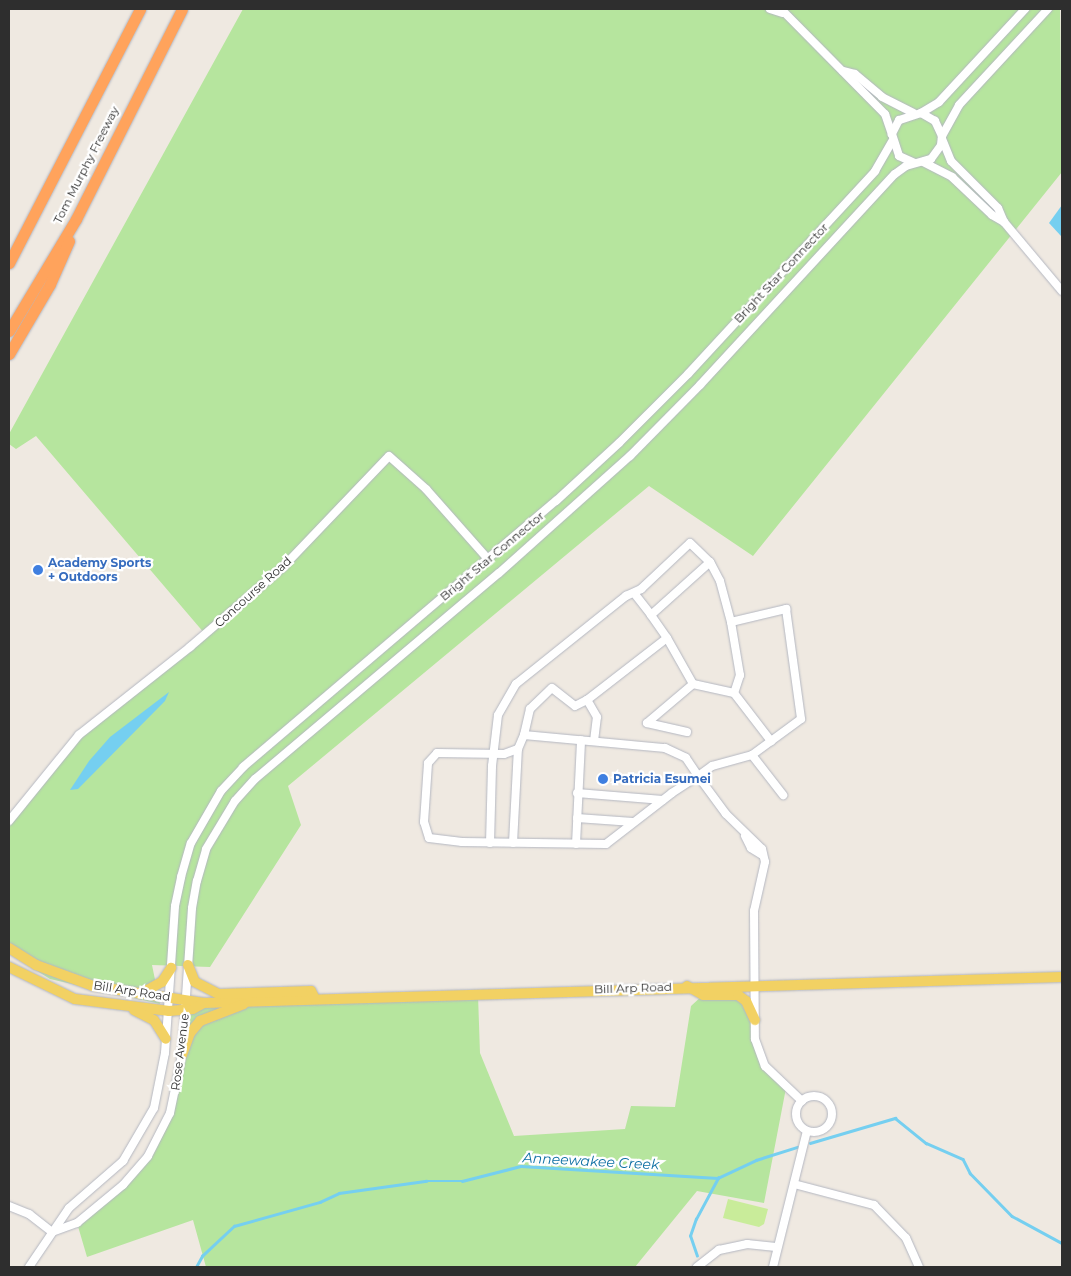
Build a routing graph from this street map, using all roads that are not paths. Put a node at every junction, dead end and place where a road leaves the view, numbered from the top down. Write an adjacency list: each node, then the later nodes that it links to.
1 (140, 9): 13 (highway, Tom Murphy Freeway)
2 (182, 9): 14 (highway, Tom Murphy Freeway)
3 (770, 9): 6 (street)
4 (1025, 9): 8 (street)
5 (1048, 9): 9 (street)
6 (781, 11): 7 (street)
7 (843, 71): 8 (street); 10 (street)
8 (917, 113): 9 (street); 10 (street)
9 (942, 137): 11 (street); 15 (street)
10 (892, 138): 12 (street); 21 (street, Bright Star Connector)
11 (923, 162): 12 (street); 15 (street)
12 (915, 163): 49 (street, Bright Star Connector)
13 (34, 215): 16 (highway); 17 (highway, Tom Murphy Freeway)
14 (76, 219): 19 (highway, Tom Murphy Freeway); 20 (highway)
15 (1004, 222): 18 (street)
16 (9, 249)
17 (9, 263)
18 (1062, 291)
19 (9, 331)
20 (9, 354)
21 (488, 559): 43 (street, Concourse Road); 51 (street, Bright Star Connector)
22 (710, 562): 23 (street); 24 (street); 25 (street)
23 (634, 592): 24 (street); 36 (street)
24 (651, 615): 26 (street)
25 (731, 622): 28 (street); 34 (street)
26 (667, 638): 27 (street); 29 (street)
27 (693, 684): 28 (street); 30 (street)
28 (734, 693): 34 (street)
29 (587, 700): 31 (street); 33 (street)
30 (687, 732)
31 (524, 735): 32 (street); 35 (street)
32 (581, 740): 33 (street); 39 (street)
33 (594, 741): 38 (street)
34 (770, 741): 37 (street)
35 (518, 749): 36 (street); 46 (street)
36 (493, 754): 45 (street); 45 (street)
37 (752, 754): 38 (street); 40 (street)
38 (698, 776): 41 (street); 53 (street)
39 (577, 792): 41 (street); 42 (street)
40 (783, 795)
41 (663, 800): 44 (street)
42 (577, 818): 44 (street); 47 (street)
43 (9, 821)
44 (633, 822): 47 (street)
45 (490, 843): 46 (street)
46 (513, 843): 47 (street)
47 (576, 844)
48 (9, 948): 55 (main road, Bill Arp Road)
49 (188, 965): 56 (street, Bright Star Connector); 58 (main road)
50 (9, 967): 61 (main road, Bill Arp Road)
51 (171, 968): 55 (main road); 57 (street, Bright Star Connector)
52 (1062, 977): 53 (main road, Bill Arp Road)
53 (753, 984): 54 (main road, Bill Arp Road); 64 (street)
54 (686, 986): 58 (main road, Bill Arp Road); 64 (main road)
55 (140, 994): 57 (main road, Bill Arp Road)
56 (185, 998): 57 (main road, Bill Arp Road); 59 (main road, Bill Arp Road); 62 (street, Rose Avenue)
57 (169, 999): 63 (street, Rose Avenue)
58 (315, 999): 60 (main road, Bill Arp Road)
59 (204, 1002): 60 (main road, Bill Arp Road); 62 (main road, Bill Arp Road)
60 (252, 1002): 66 (main road)
61 (121, 1005): 63 (main road, Bill Arp Road); 65 (main road)
62 (185, 1010): 63 (main road, Bill Arp Road); 66 (street, Rose Avenue)
63 (169, 1011): 65 (street, Rose Avenue)
64 (755, 1020): 67 (street)
65 (166, 1039): 71 (street, Rose Avenue)
66 (182, 1055): 71 (street, Rose Avenue)
67 (802, 1101): 68 (street); 68 (street)
68 (807, 1131): 69 (street)
69 (794, 1184): 72 (street); 76 (street)
70 (9, 1206): 71 (street)
71 (52, 1232): 73 (street, Rose Avenue)
72 (776, 1247): 74 (street); 75 (street)
73 (28, 1267)
74 (696, 1267)
75 (773, 1267)
76 (919, 1267)

